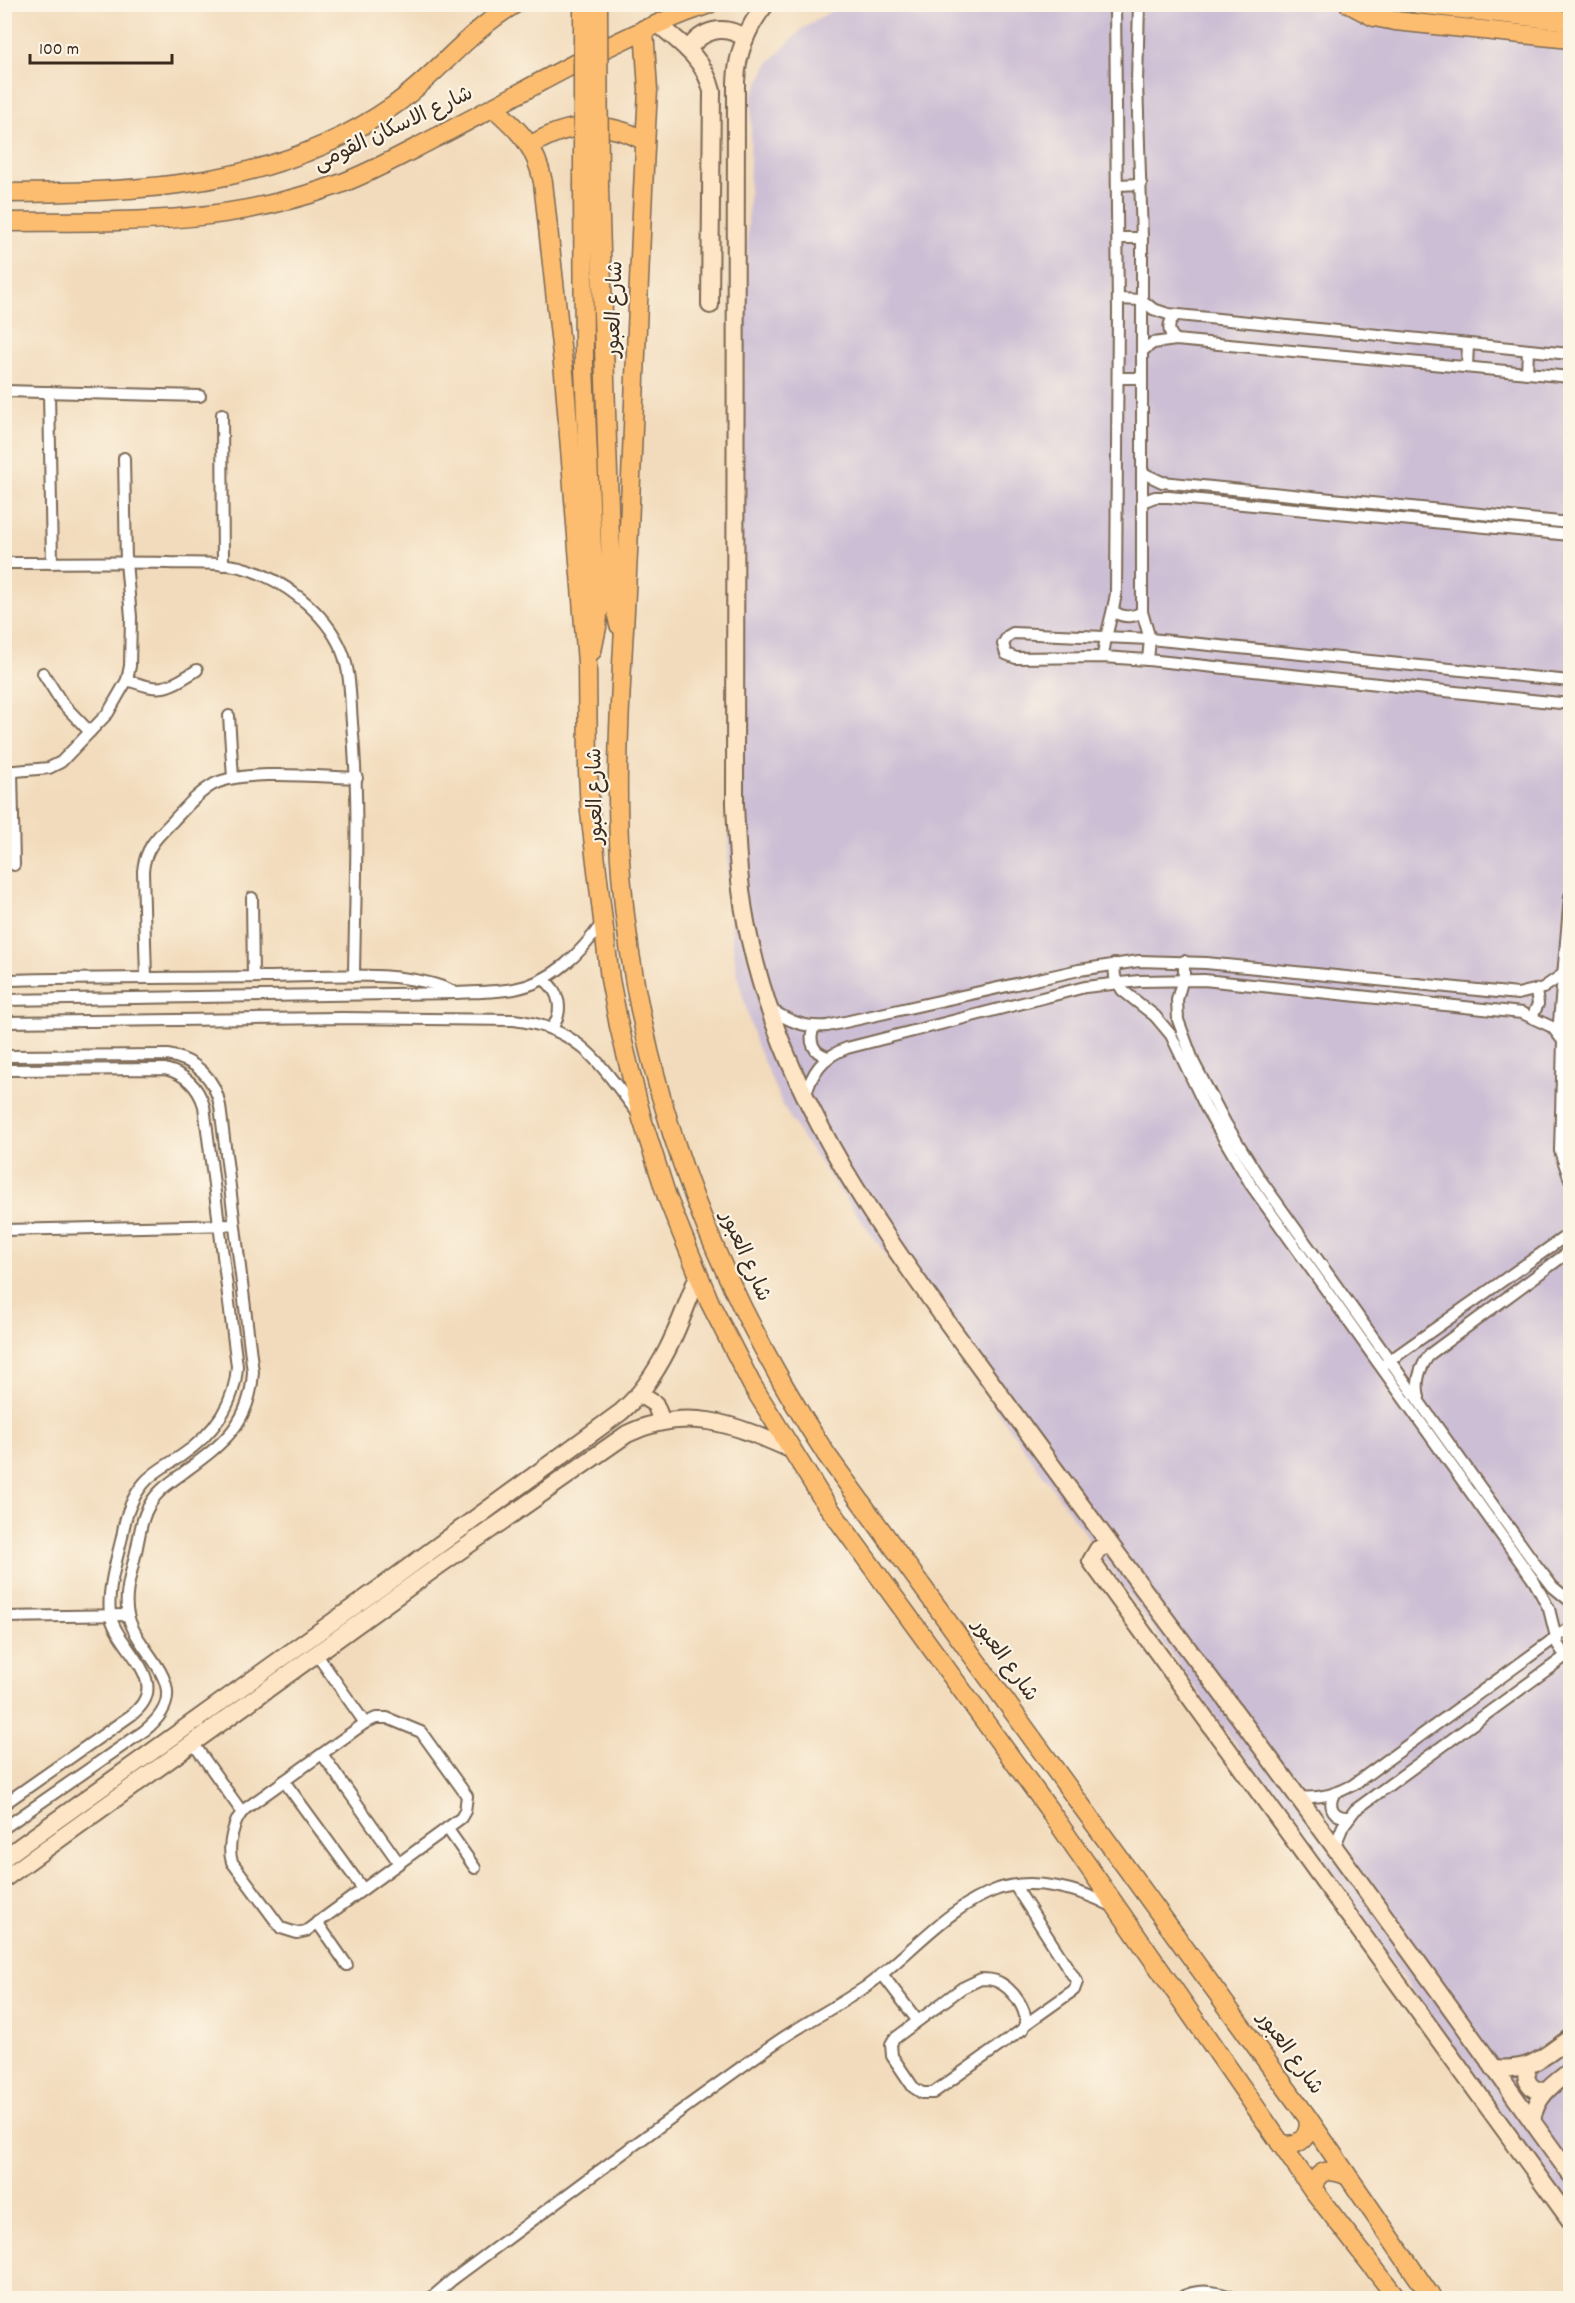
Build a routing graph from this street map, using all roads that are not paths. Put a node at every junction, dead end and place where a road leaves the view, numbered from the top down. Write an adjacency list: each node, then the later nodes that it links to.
1 (515, 4): 23 (main road, شارع الاسكان القومى)
2 (582, 4): 22 (main road, bridge)
3 (598, 4): 22 (main road, bridge)
4 (709, 4): 11 (main road, شارع الاسكان القومى)
5 (766, 4): 12 (street)
6 (1115, 4): 15 (street)
7 (1139, 4): 16 (street)
8 (1348, 4): 13 (main road)
9 (1417, 4): 10 (main road)
10 (1570, 21)
11 (651, 26): 14 (street); 17 (main road, شارع الاسكان القومى); 18 (main road, شارع العبور)
12 (744, 38): 14 (street); 26 (street)
13 (1570, 39)
14 (688, 50): 25 (street)
15 (1117, 82): 16 (street); 21 (street)
16 (1137, 82): 20 (street)
17 (494, 108): 19 (main road, شارع العبور); 24 (main road, شارع الاسكان القومى)
18 (645, 141): 19 (main road); 64 (main road, شارع العبور)
19 (530, 146): 67 (main road, شارع العبور)
20 (1141, 184): 21 (street); 28 (street)
21 (1118, 185): 27 (street)
22 (591, 187): 64 (main road); 67 (main road)
23 (4, 193)
24 (4, 222)
25 (711, 237): 26 (street); 31 (street)
26 (735, 237): 103 (street)
27 (1118, 238): 28 (street); 29 (street)
28 (1142, 238): 30 (street)
29 (1118, 299): 30 (street); 41 (street)
30 (1142, 300): 32 (street); 36 (street)
31 (710, 305)
32 (1176, 315): 33 (street); 34 (street)
33 (1176, 340): 36 (street); 38 (street)
34 (1468, 344): 35 (street); 38 (street)
35 (1528, 350): 37 (street); 39 (street)
36 (1142, 351): 42 (street)
37 (1570, 354)
38 (1467, 367): 39 (street)
39 (1527, 373): 40 (street)
40 (1570, 376)
41 (1118, 378): 42 (street); 60 (street)
42 (1142, 378): 48 (street)
43 (4, 391): 44 (street)
44 (49, 392): 45 (street); 58 (street)
45 (200, 396)
46 (222, 414): 59 (street)
47 (124, 458): 56 (street)
48 (1143, 473): 49 (street); 52 (street)
49 (1162, 482): 50 (street); 51 (street)
50 (1162, 496): 52 (street); 53 (street)
51 (1341, 500): 53 (street); 54 (street)
52 (1142, 502): 61 (street)
53 (1340, 513): 55 (street)
54 (1570, 523)
55 (1570, 536)
56 (126, 562): 58 (street); 59 (street); 70 (street)
57 (4, 563): 58 (street)
58 (52, 563)
59 (223, 564): 79 (street)
60 (1113, 611): 61 (street); 62 (street)
61 (1142, 612): 63 (street)
62 (1105, 636): 63 (street); 65 (street); 65 (street)
63 (1150, 639): 66 (street); 71 (street)
64 (625, 644): 77 (main road, شارع العبور)
65 (1103, 657): 66 (street)
66 (1148, 660): 72 (street)
67 (587, 663): 75 (main road, شارع العبور)
68 (197, 670): 70 (street)
69 (43, 673): 74 (street)
70 (127, 680): 74 (street)
71 (1570, 682)
72 (1570, 703)
73 (229, 716): 78 (street)
74 (90, 732): 76 (street)
75 (588, 771): 77 (main road); 83 (main road, شارع العبور)
76 (8, 772): 80 (street)
77 (618, 772): 176 (main road, شارع العبور)
78 (233, 778): 79 (street); 90 (street)
79 (357, 778): 88 (street)
80 (14, 866)
81 (1570, 896): 87 (street)
82 (252, 898): 89 (street)
83 (603, 922): 92 (street); 118 (main road, شارع العبور)
84 (1184, 961): 85 (street); 86 (street); 94 (street)
85 (1114, 964): 95 (street); 108 (street)
86 (1273, 970): 91 (street); 97 (street)
87 (1562, 975): 98 (street); 111 (street)
88 (354, 976): 89 (street); 99 (street)
89 (252, 977): 90 (street)
90 (146, 978): 93 (street)
91 (1346, 978): 96 (street); 100 (street)
92 (543, 979): 99 (street); 109 (street)
93 (4, 980)
94 (1182, 980): 95 (street); 97 (street); 105 (street)
95 (1117, 983): 107 (street); 114 (street)
96 (1415, 985): 98 (street); 102 (street)
97 (1271, 986): 100 (street)
98 (1536, 991): 104 (street)
99 (457, 993): 101 (street)
100 (1344, 994): 102 (street)
101 (4, 1000)
102 (1413, 1003): 104 (street)
103 (770, 1009): 108 (street); 117 (street)
104 (1532, 1017): 111 (street)
105 (1178, 1020): 107 (street); 124 (street)
106 (4, 1022): 109 (street)
107 (1162, 1024): 124 (street)
108 (814, 1027): 114 (street)
109 (552, 1028): 118 (street)
110 (1570, 1030): 111 (street)
111 (1563, 1041): 119 (street)
112 (110, 1055): 113 (street); 115 (street); 120 (street)
113 (4, 1056)
114 (828, 1057): 117 (street)
115 (110, 1069): 116 (street); 121 (street)
116 (4, 1070)
117 (805, 1097): 132 (street)
118 (642, 1119): 126 (main road, شارع العبور)
119 (1570, 1180)
120 (234, 1225): 121 (street); 138 (street)
121 (219, 1226): 122 (street); 139 (street)
122 (4, 1230)
123 (1570, 1233): 127 (street)
124 (1293, 1235): 127 (street)
125 (1570, 1251): 129 (street)
126 (698, 1275): 128 (street); 131 (main road, شارع العبور)
127 (1386, 1364): 129 (street); 133 (street)
128 (639, 1394): 130 (street); 157 (street)
129 (1419, 1400): 133 (street)
130 (662, 1421): 131 (street); 143 (street)
131 (790, 1449): 163 (main road, شارع العبور)
132 (1110, 1545): 134 (street); 135 (street)
133 (1532, 1569): 136 (street); 137 (street)
134 (1133, 1576): 135 (street); 150 (street)
135 (1109, 1584): 166 (street)
136 (1567, 1599): 137 (street)
137 (1548, 1609): 142 (street)
138 (128, 1615): 139 (street); 155 (street)
139 (110, 1616): 140 (street); 151 (street)
140 (4, 1617)
141 (1570, 1627): 142 (street)
142 (1555, 1639): 144 (street); 149 (street)
143 (317, 1655): 145 (street); 146 (street)
144 (1568, 1655): 153 (street)
145 (365, 1723): 147 (street); 154 (street)
146 (193, 1743): 152 (street); 160 (street)
147 (322, 1754): 148 (street); 158 (street)
148 (284, 1781): 152 (street); 162 (street)
149 (1334, 1794): 150 (street); 153 (street)
150 (1299, 1797): 156 (street)
151 (4, 1804)
152 (242, 1812): 164 (street)
153 (1349, 1817): 156 (street)
154 (447, 1827): 158 (street); 159 (street)
155 (4, 1828)
156 (1334, 1848): 165 (street)
157 (4, 1858)
158 (399, 1863): 162 (street)
159 (476, 1868)
160 (4, 1879)
161 (1015, 1886): 163 (street); 168 (street); 170 (street)
162 (363, 1889): 164 (street)
163 (1117, 1908): 178 (main road, شارع العبور)
164 (317, 1922): 167 (street)
165 (1400, 1938): 166 (street); 173 (street)
166 (1376, 1954): 182 (street)
167 (347, 1965)
168 (882, 1974): 169 (street); 183 (street)
169 (917, 2020): 170 (street); 170 (street)
170 (1026, 2024)
171 (1570, 2038): 172 (street)
172 (1528, 2066): 173 (street); 175 (street)
173 (1494, 2068): 177 (street)
174 (1570, 2071): 175 (street)
175 (1545, 2091): 177 (street)
176 (1308, 2118): 178 (main road); 180 (main road, شارع العبور)
177 (1532, 2120): 179 (street)
178 (1280, 2143): 181 (main road, شارع العبور)
179 (1570, 2174)
180 (1346, 2175): 181 (main road); 187 (main road, شارع العبور)
181 (1313, 2190): 186 (main road, شارع العبور)
182 (1570, 2220)
183 (431, 2298)
184 (1180, 2298): 185 (street)
185 (1234, 2298)
186 (1397, 2298)
187 (1432, 2298)

